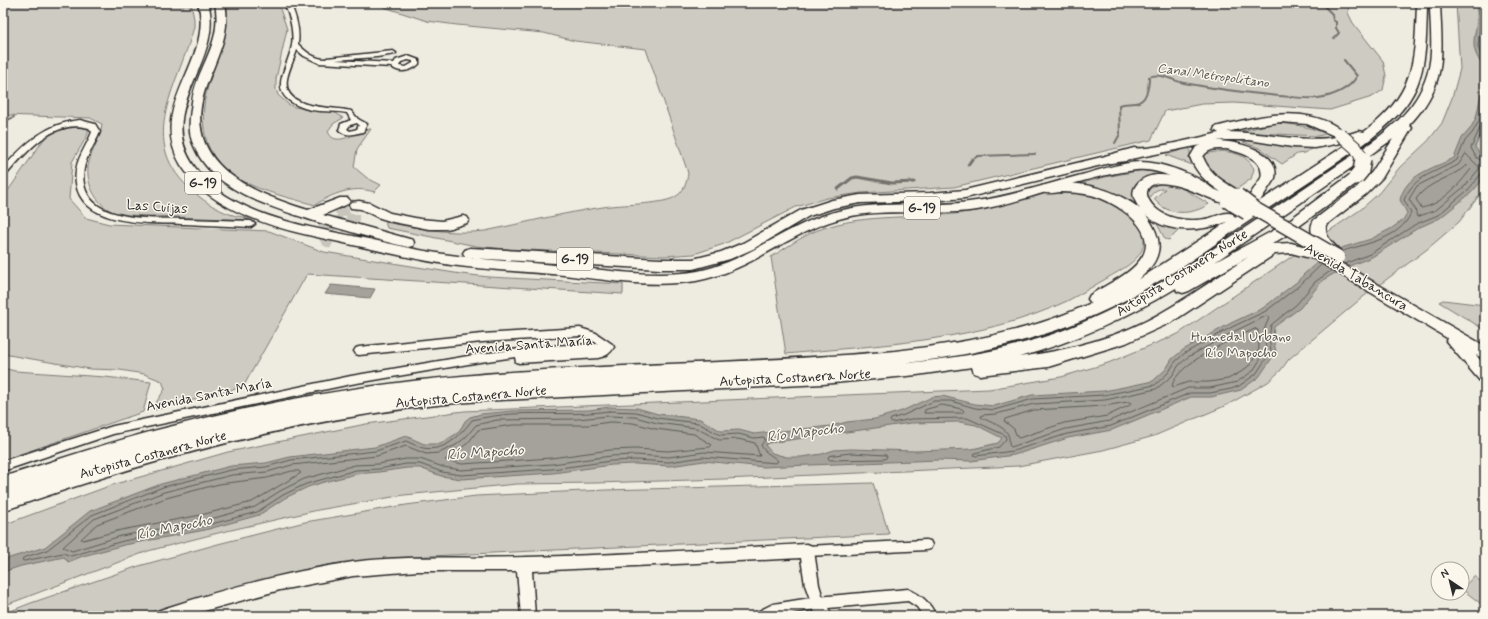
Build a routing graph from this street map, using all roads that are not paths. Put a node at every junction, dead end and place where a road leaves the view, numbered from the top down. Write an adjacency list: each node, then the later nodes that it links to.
1 (203, 3): 28 (main road, G-19)
2 (220, 3): 21 (main road, G-19)
3 (287, 3): 6 (street)
4 (1422, 3): 12 (highway, Autopista Costanera Norte)
5 (1435, 3): 10 (highway, Autopista Costanera Norte)
6 (295, 44): 8 (street); 11 (street)
7 (393, 53): 8 (street)
8 (319, 61): 9 (street)
9 (395, 65)
10 (1408, 119): 31 (highway); 36 (highway, Autopista Costanera Norte)
11 (355, 121)
12 (1372, 131): 13 (highway, Autopista Costanera Norte); 14 (highway)
13 (1351, 146): 19 (highway); 32 (highway, Autopista Costanera Norte)
14 (1124, 155): 15 (highway); 36 (highway, bridge)
15 (1110, 158): 18 (main road, G-19); 28 (main road, G-19)
16 (3, 173): 26 (street, Las Cuijas)
17 (1047, 189): 18 (main road, G-19); 28 (main road, G-19); 34 (highway)
18 (1230, 198): 19 (highway, bridge); 19 (highway); 22 (highway); 27 (main road, Avenida Tabancura / G-19, bridge)
19 (1252, 204): 22 (highway); 27 (main road, Avenida Tabancura, bridge)
20 (355, 205): 23 (main road)
21 (309, 214): 25 (main road, G-19); 25 (main road)
22 (1228, 217): 32 (highway)
23 (463, 220)
24 (362, 221): 28 (main road)
25 (338, 223): 28 (main road, G-19)
26 (251, 224)
27 (1278, 227): 30 (main road, Avenida Tabancura); 31 (main road, Avenida Tabancura, bridge)
28 (386, 242): 29 (main road)
29 (334, 243)
30 (1318, 255): 33 (main road, Avenida Tabancura); 39 (highway)
31 (1338, 257): 33 (main road, Avenida Tabancura)
32 (1117, 298): 34 (highway, Autopista Costanera Norte)
33 (1425, 314): 35 (main road, Avenida Tabancura); 38 (main road, Avenida Tabancura); 40 (main road)
34 (1057, 324): 42 (highway, Autopista Costanera Norte)
35 (1485, 343)
36 (1032, 347): 39 (highway, Autopista Costanera Norte)
37 (359, 351): 41 (street, Avenida Santa María)
38 (1485, 354)
39 (907, 371): 43 (highway, Autopista Costanera Norte)
40 (1485, 377)
41 (3, 466)
42 (3, 486)
43 (3, 502)
44 (926, 545): 45 (street)
45 (807, 550): 46 (street); 47 (street)
46 (524, 564): 48 (street); 49 (street)
47 (817, 603): 50 (street); 51 (street); 52 (street)
48 (163, 616)
49 (528, 616)
50 (760, 616)
51 (825, 616)
52 (930, 616)

